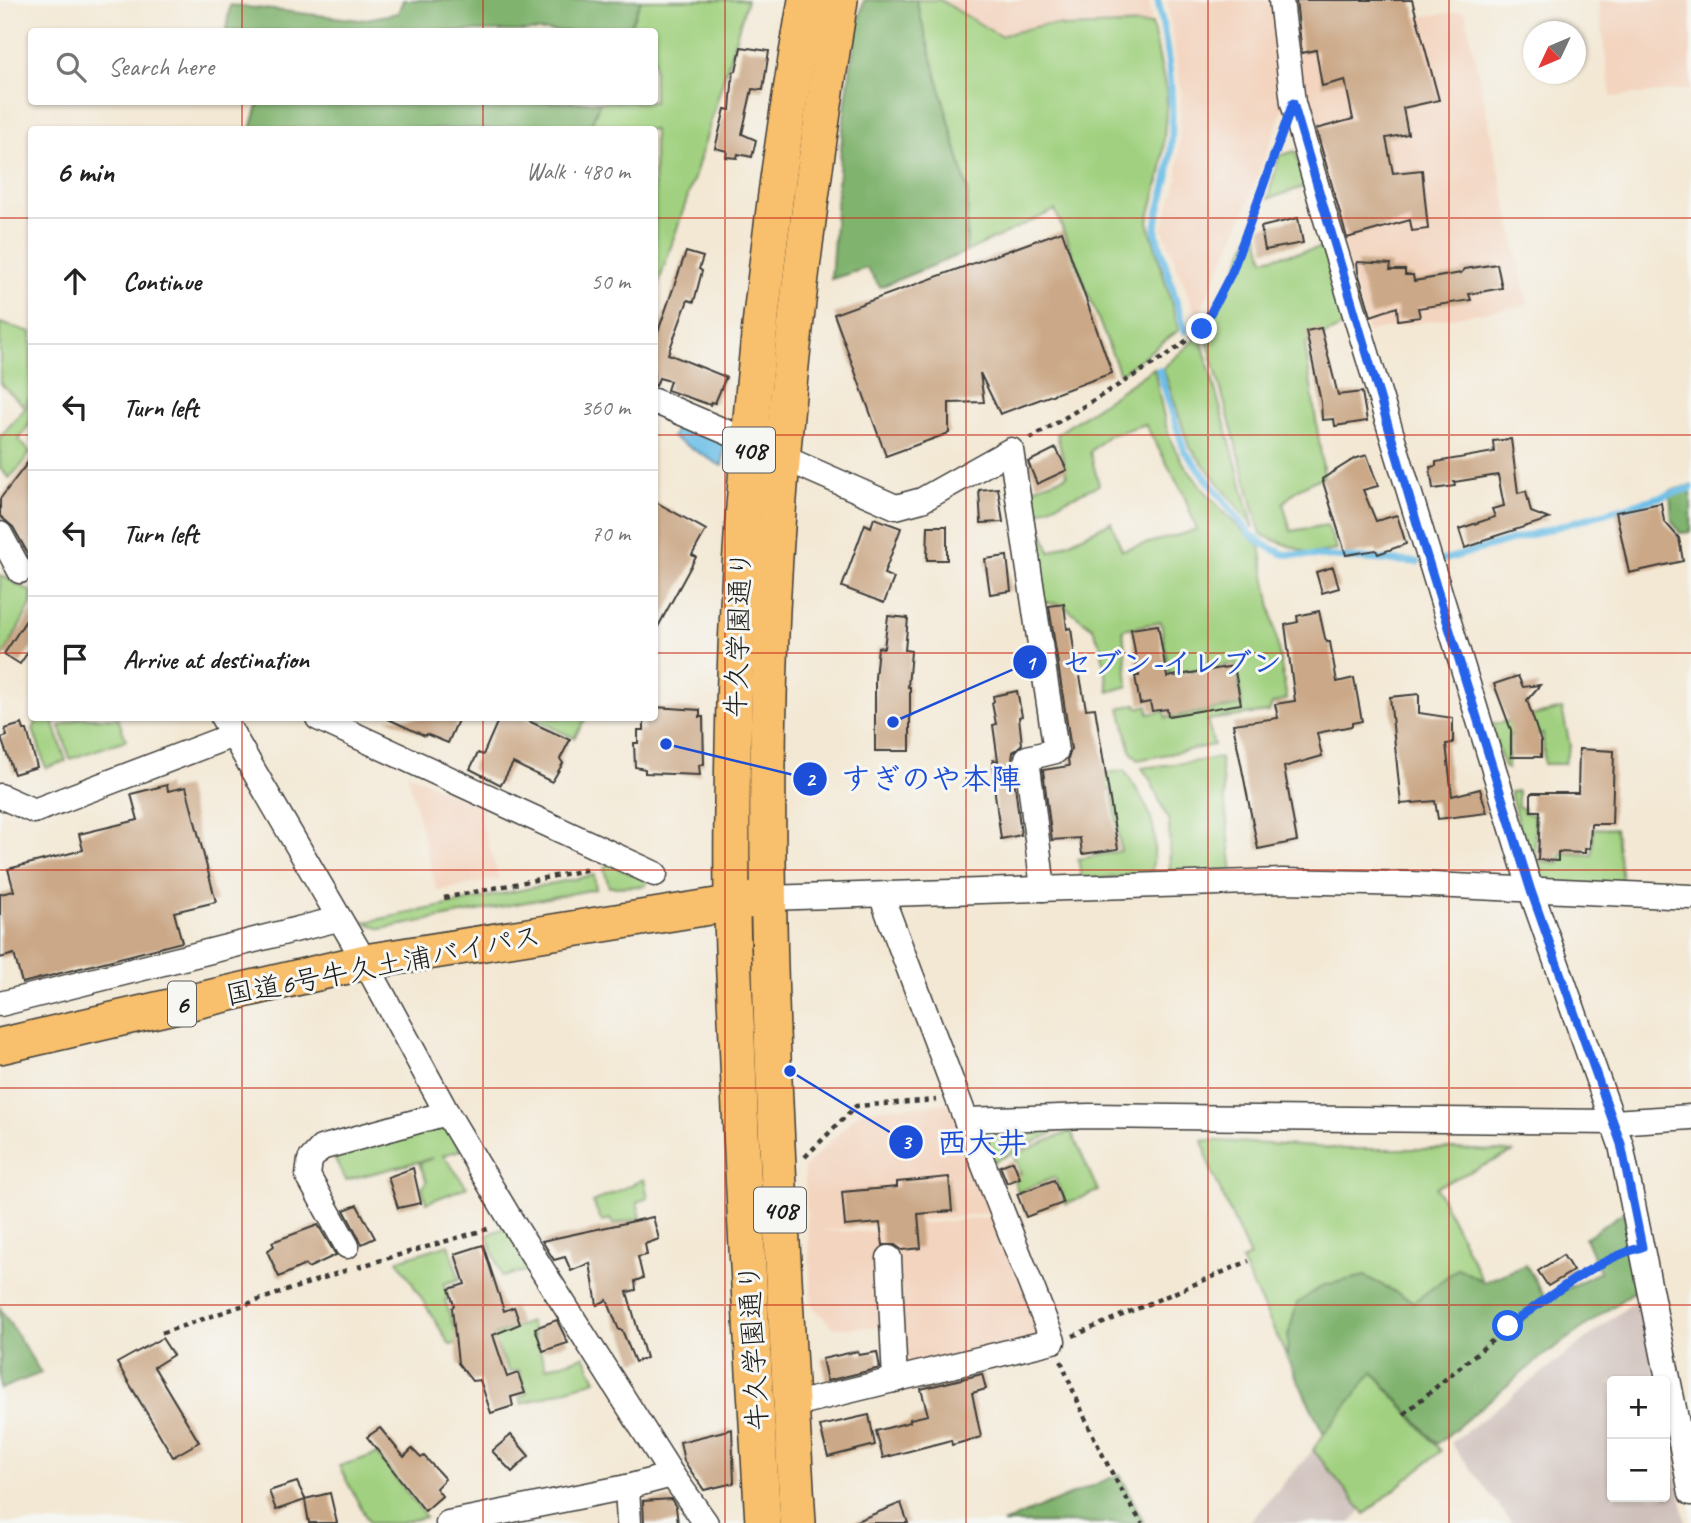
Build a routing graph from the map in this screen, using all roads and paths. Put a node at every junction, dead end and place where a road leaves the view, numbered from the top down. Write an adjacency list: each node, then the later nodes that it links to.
1 (806, 0): 6 (highway, 牛久学園通り / 408)
2 (840, 0): 8 (highway, 牛久学園通り / 408)
3 (1281, 0): 4 (street)
4 (1293, 103): 7 (path); 17 (street)
5 (658, 403): 6 (street)
6 (750, 442): 22 (highway, 牛久学園通り / 408)
7 (1011, 450): 8 (street); 16 (street)
8 (782, 457): 21 (highway, 牛久学園通り / 408)
9 (0, 534): 10 (street)
10 (17, 569)
11 (324, 721): 14 (street)
12 (228, 726): 13 (street); 23 (street)
13 (0, 796)
14 (606, 851): 15 (street); 20 (path)
15 (655, 874)
16 (1043, 889): 17 (street); 18 (street)
17 (1531, 891): 19 (street); 30 (street)
18 (881, 895): 21 (street); 27 (street)
19 (1691, 897)
20 (444, 898)
21 (768, 898): 22 (highway, 国道6号牛久土浦バイパス / 6); 40 (highway, 牛久学園通り / 408)
22 (732, 903): 24 (highway, 国道6号牛久土浦バイパス / 6); 48 (highway, 牛久学園通り / 408)
23 (338, 919): 24 (street); 25 (street)
24 (365, 962): 26 (highway, 国道6号牛久土浦バイパス / 6); 28 (street)
25 (0, 1004)
26 (0, 1046)
27 (961, 1109): 30 (street); 31 (path); 38 (street)
28 (447, 1112): 32 (street); 33 (street)
29 (1691, 1116): 30 (street)
30 (1613, 1122): 34 (street)
31 (796, 1165)
32 (512, 1222): 37 (path); 42 (street)
33 (347, 1246)
34 (1642, 1247): 41 (path); 44 (street)
35 (889, 1258): 39 (street)
36 (1249, 1261): 38 (path)
37 (162, 1333)
38 (1053, 1341): 39 (street); 50 (path)
39 (895, 1380): 40 (street)
40 (791, 1405): 49 (highway, 牛久学園通り / 408)
41 (1404, 1414)
42 (672, 1475): 43 (street); 47 (street)
43 (627, 1487): 45 (street); 46 (street)
44 (1691, 1493)
45 (448, 1523)
46 (629, 1523)
47 (706, 1523)
48 (763, 1523)
49 (798, 1523)
50 (1142, 1523)

